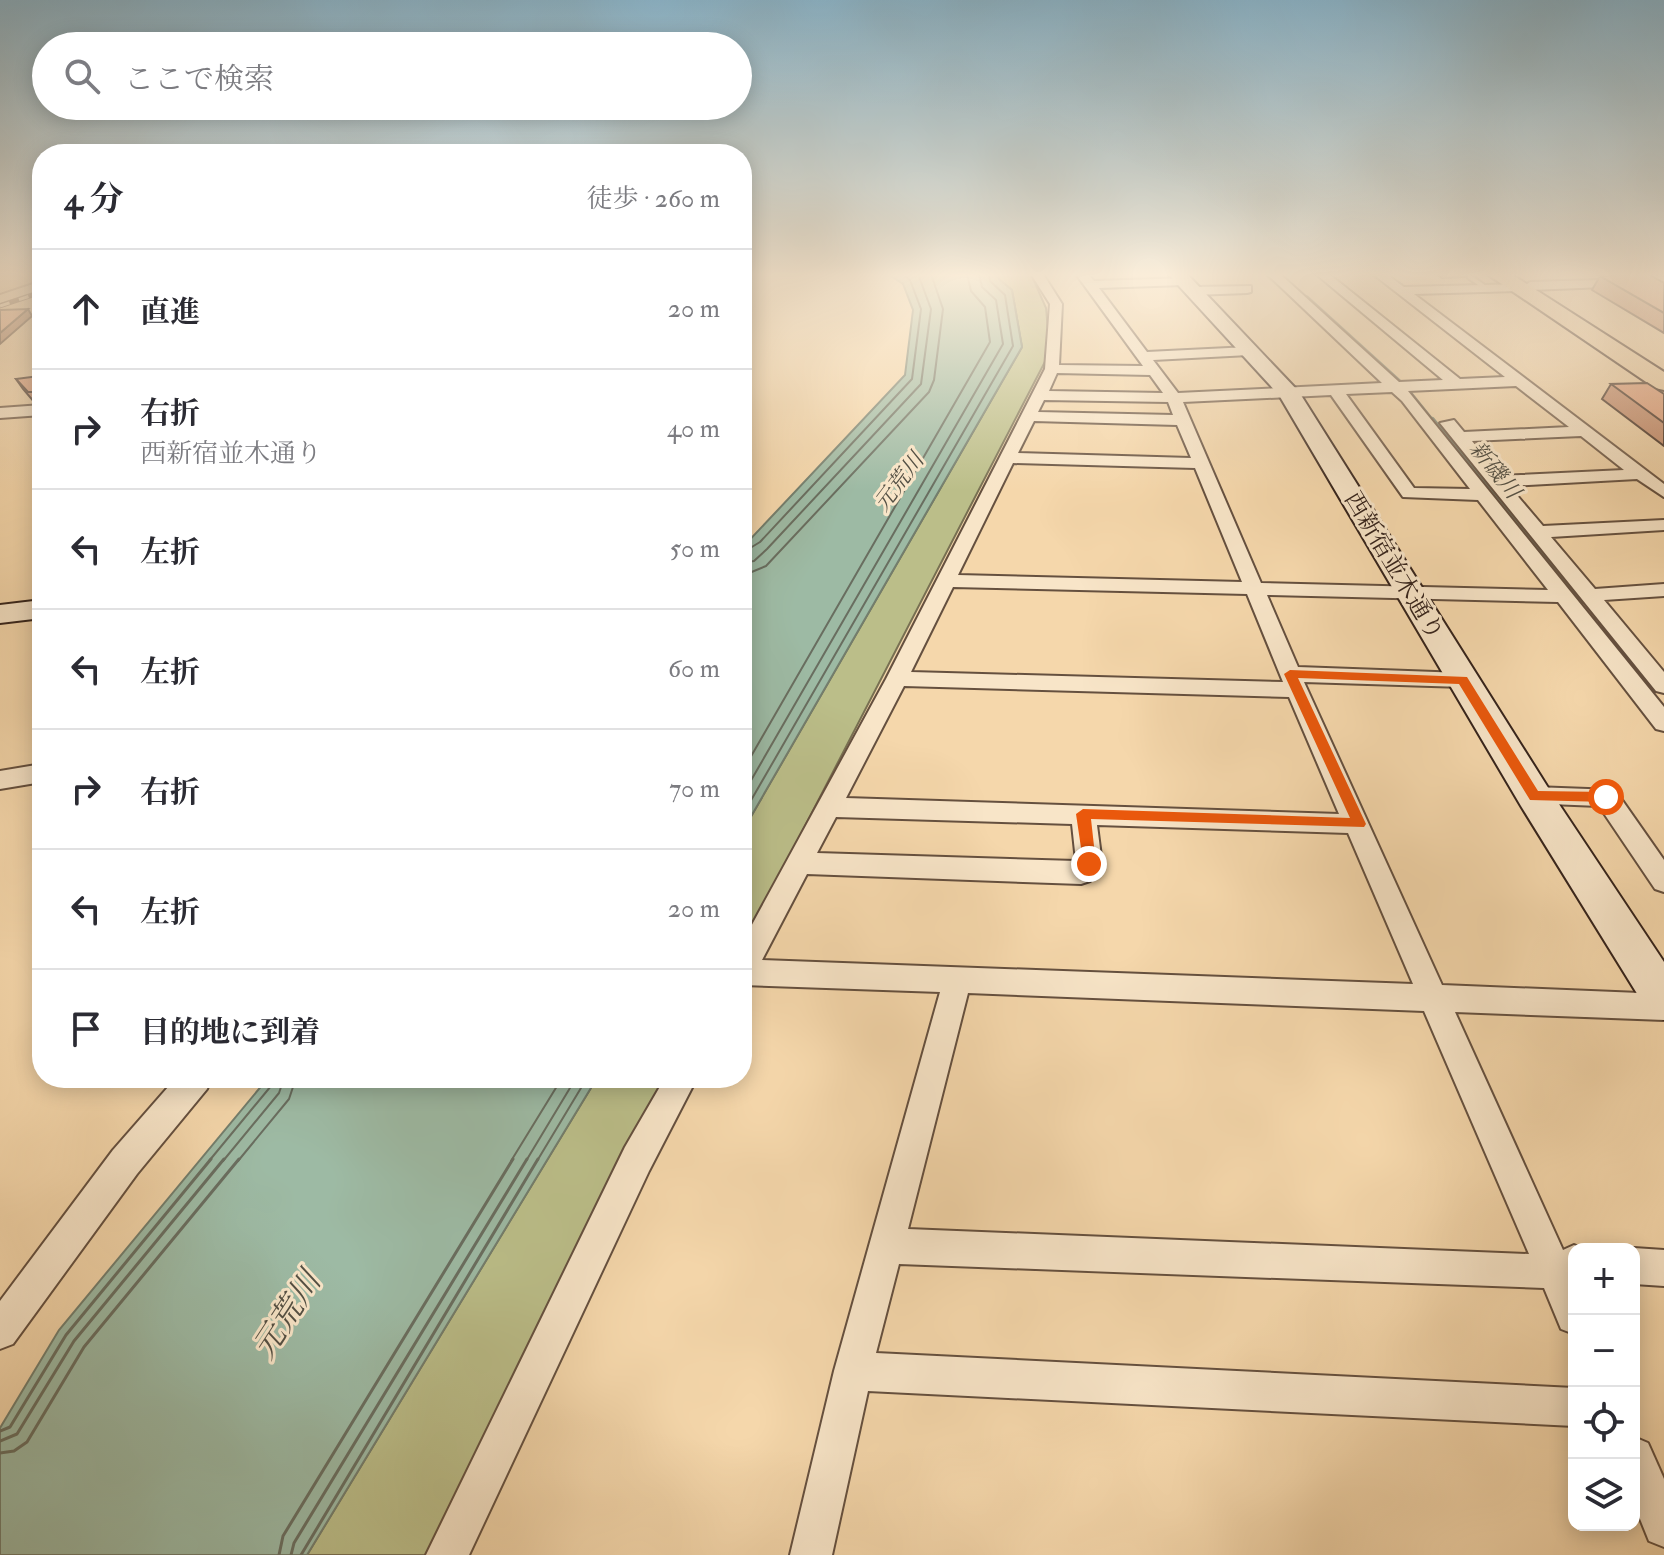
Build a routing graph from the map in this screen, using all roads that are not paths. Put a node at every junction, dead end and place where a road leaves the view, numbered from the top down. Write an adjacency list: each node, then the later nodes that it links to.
1 (1053, 347): 12 (street)
2 (1136, 347): 11 (street)
3 (1245, 347): 10 (street, 西新宿並木通り)
4 (1353, 347): 19 (street)
5 (1372, 347): 18 (street)
6 (1410, 347): 17 (street)
7 (1474, 347): 15 (street)
8 (1612, 347): 16 (main road)
9 (1623, 347): 14 (main road)
10 (1249, 351): 11 (street); 21 (street, 西新宿並木通り)
11 (1143, 356): 13 (street)
12 (1052, 369): 13 (street); 22 (street)
13 (1154, 371): 23 (street)
14 (1664, 372)
15 (1519, 381): 17 (street); 28 (street)
16 (1664, 383)
17 (1456, 384): 18 (street)
18 (1417, 386): 19 (street); 29 (street)
19 (1398, 387): 20 (street); 33 (street)
20 (1335, 390): 21 (street); 33 (street)
21 (1288, 392): 23 (street); 40 (street, 西新宿並木通り)
22 (1039, 395): 23 (street); 26 (street)
23 (1174, 398): 27 (street)
24 (32, 411): 25 (street)
25 (0, 413)
26 (1026, 416): 27 (street); 30 (street)
27 (1183, 420): 31 (street)
28 (1584, 431): 29 (street); 32 (street)
29 (1460, 437): 33 (street)
30 (1008, 458): 31 (street); 37 (street)
31 (1201, 463): 38 (street)
32 (1640, 474): 33 (street); 34 (street)
33 (1490, 488): 36 (street); 42 (street)
34 (1664, 492)
35 (1664, 525): 36 (street)
36 (1538, 532): 41 (street)
37 (944, 581): 38 (street); 45 (street)
38 (1257, 588): 40 (street); 47 (street)
39 (1664, 590): 41 (street)
40 (1412, 593): 42 (street); 46 (street, 西新宿並木通り)
41 (1590, 595): 48 (street)
42 (1563, 596): 49 (street)
43 (32, 610): 44 (street)
44 (0, 614)
45 (897, 679): 47 (street); 53 (street)
46 (1463, 680): 47 (street); 52 (street, 西新宿並木通り)
47 (1294, 682): 55 (street)
48 (1664, 686)
49 (1664, 723)
50 (32, 775): 51 (street)
51 (0, 780)
52 (1534, 796): 57 (street); 62 (street, 西新宿並木通り)
53 (826, 807): 54 (street); 56 (street)
54 (1083, 814): 55 (street); 56 (street)
55 (1359, 824): 61 (street)
56 (799, 863): 58 (street)
57 (1664, 881)
58 (752, 952)
59 (752, 971): 60 (street)
60 (957, 981): 61 (street); 66 (street)
61 (1434, 999): 63 (street); 68 (street)
62 (1664, 999)
63 (1664, 1007)
64 (188, 1088): 71 (street)
65 (676, 1088): 76 (street)
66 (886, 1246): 68 (street); 72 (street)
67 (1640, 1266): 69 (street)
68 (1564, 1267): 70 (street)
69 (1664, 1268)
70 (1574, 1315)
71 (0, 1331)
72 (853, 1371): 73 (street); 77 (street)
73 (1568, 1407)
74 (1635, 1459): 75 (street)
75 (1664, 1526)
76 (447, 1555)
77 (811, 1555)

